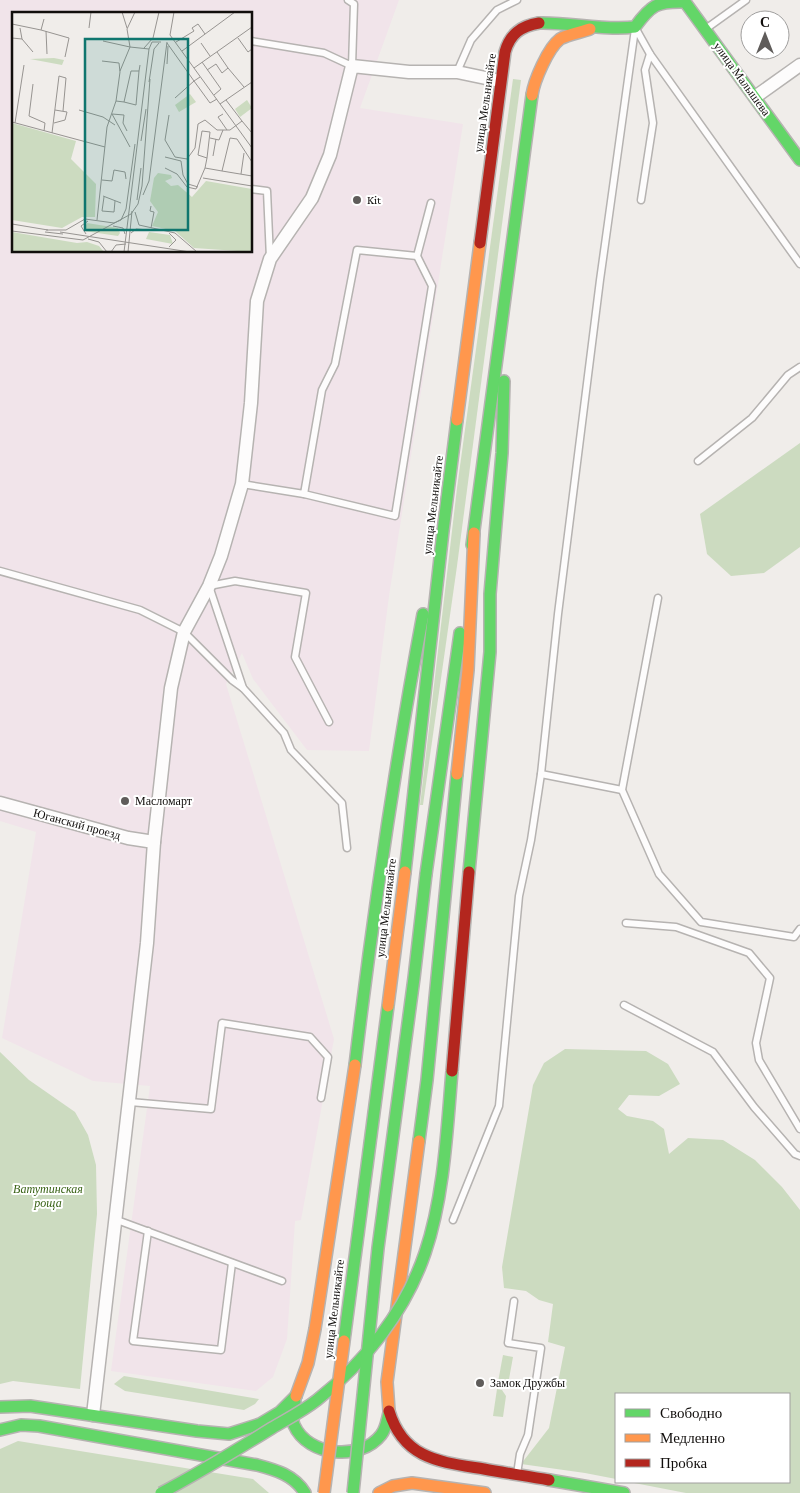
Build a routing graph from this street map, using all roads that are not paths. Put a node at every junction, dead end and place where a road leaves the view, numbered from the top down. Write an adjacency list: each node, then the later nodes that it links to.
1 (348, 0): 13 (lane)
2 (517, 0): 14 (lane)
3 (746, 0): 8 (lane)
4 (684, 1): 7 (main road); 8 (main road, улица Малышева)
5 (553, 22): 6 (main road, улица Мельникайте); 9 (main road); 15 (main road, улица Мельникайте)
6 (595, 28): 7 (main road); 9 (main road)
7 (635, 28): 11 (lane); 37 (lane)
8 (706, 29): 16 (main road, улица Малышева)
9 (560, 39): 24 (main road)
10 (252, 41): 13 (lane)
11 (650, 54): 19 (lane); 23 (lane)
12 (800, 65): 16 (street)
13 (352, 66): 14 (street); 22 (street)
14 (457, 72): 15 (street)
15 (500, 81): 29 (main road, улица Мельникайте)
16 (755, 98): 17 (main road, улица Малышева)
17 (800, 160)
18 (252, 189): 22 (lane)
19 (641, 200)
20 (431, 203): 21 (lane)
21 (417, 256): 28 (lane); 28 (lane)
22 (270, 259): 27 (street)
23 (800, 264)
24 (503, 318): 30 (main road); 61 (main road, bridge)
25 (800, 367): 26 (lane)
26 (698, 461)
27 (242, 484): 28 (lane); 32 (street)
28 (304, 494)
29 (443, 531): 55 (main road); 63 (main road, улица Мельникайте, bridge)
30 (474, 533): 57 (main road); 64 (main road, bridge)
31 (0, 571): 34 (lane)
32 (209, 586): 34 (street); 35 (lane); 36 (lane)
33 (658, 598): 38 (lane)
34 (184, 632): 35 (lane); 40 (street)
35 (244, 688): 41 (lane)
36 (329, 722)
37 (541, 774): 38 (lane); 50 (lane)
38 (622, 790): 43 (lane)
39 (0, 804): 40 (street, Юганский проезд)
40 (154, 842): 46 (street)
41 (347, 848)
42 (626, 922): 47 (lane)
43 (800, 929)
44 (624, 1005): 48 (lane)
45 (321, 1098): 46 (lane)
46 (130, 1102): 49 (street)
47 (800, 1129)
48 (800, 1156)
49 (117, 1220): 51 (lane); 58 (street)
50 (453, 1220)
51 (148, 1232): 52 (lane); 52 (lane)
52 (232, 1262): 53 (lane)
53 (282, 1281)
54 (514, 1301): 60 (lane)
55 (296, 1396): 57 (main road); 58 (main road)
56 (0, 1407): 58 (main road)
57 (389, 1413): 60 (main road)
58 (94, 1415)
59 (0, 1430): 62 (main road)
60 (517, 1475): 67 (main road)
61 (161, 1493)
62 (305, 1493)
63 (324, 1493)
64 (353, 1493)
65 (379, 1493): 66 (main road)
66 (485, 1493)
67 (624, 1493)

